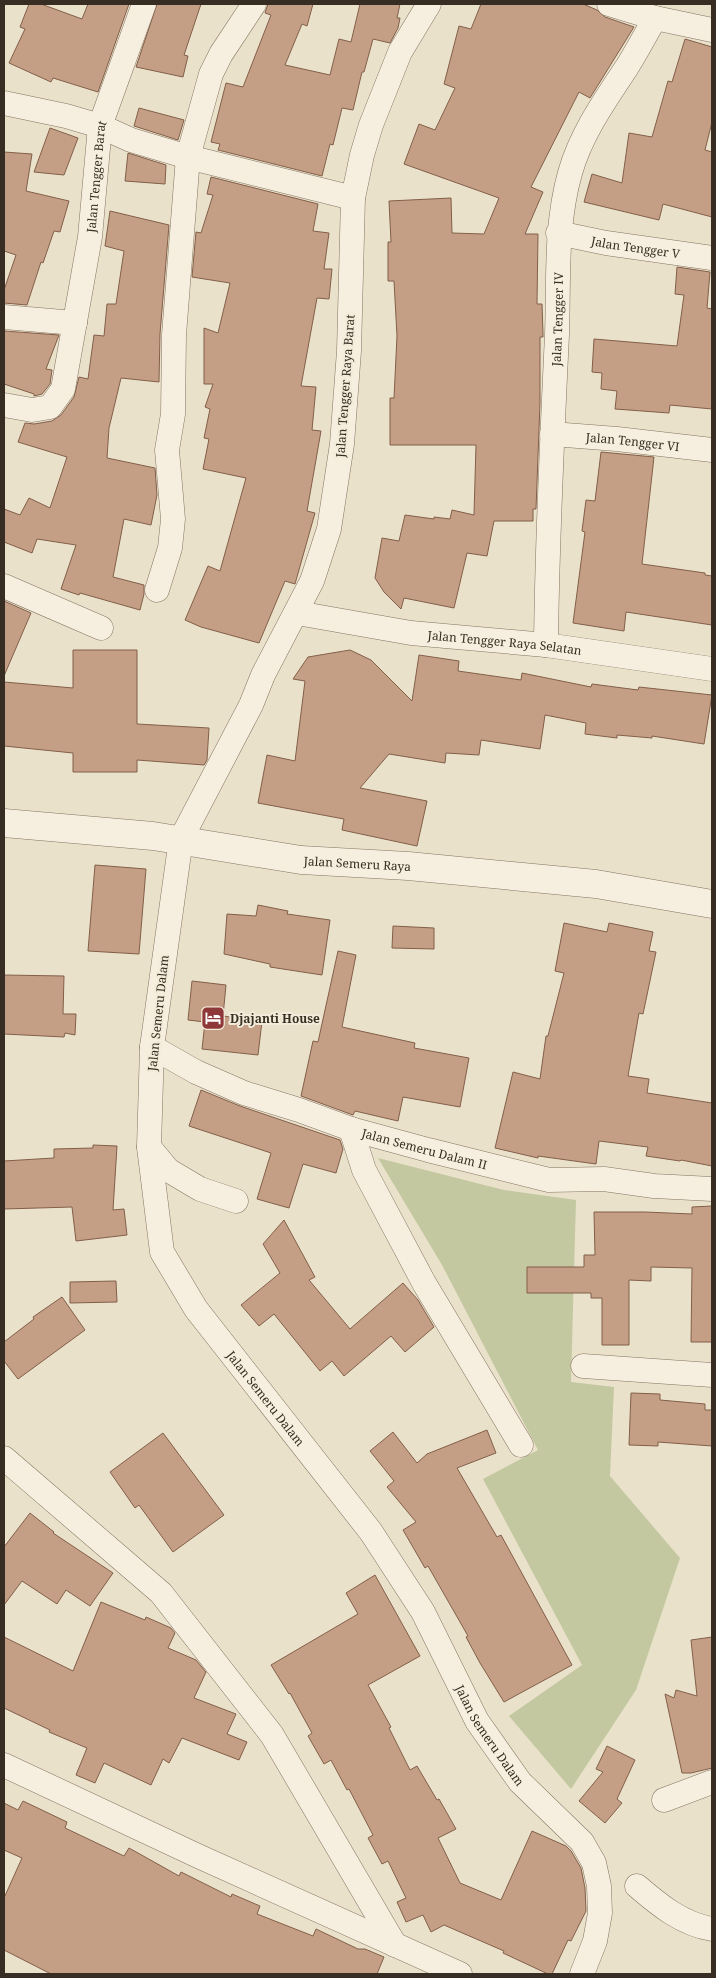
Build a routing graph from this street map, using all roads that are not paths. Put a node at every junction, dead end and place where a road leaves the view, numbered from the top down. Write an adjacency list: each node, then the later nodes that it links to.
1 (144, 4): 8 (street)
2 (254, 4): 9 (street)
3 (429, 4): 10 (street, Jalan Tengger Raya Barat)
4 (609, 4): 5 (street)
5 (655, 18): 6 (street); 11 (street, Jalan Tengger IV)
6 (712, 30)
7 (4, 103): 8 (street)
8 (100, 126): 9 (street, Jalan Tengger Barat); 14 (street, Jalan Tengger Barat)
9 (188, 157): 10 (street, Jalan Tengger Barat); 19 (street)
10 (353, 198): 20 (street, Jalan Tengger Raya Barat)
11 (558, 233): 12 (street, Jalan Tengger V); 16 (street, Jalan Tengger IV)
12 (712, 258)
13 (4, 317): 14 (street)
14 (75, 323): 15 (street, Jalan Tengger Barat)
15 (4, 404)
16 (552, 434): 17 (street, Jalan Tengger VI); 22 (street, Jalan Tengger IV)
17 (712, 450)
18 (4, 586): 21 (street)
19 (158, 590)
20 (297, 613): 22 (street, Jalan Tengger Raya Selatan); 25 (street, Jalan Tengger Raya Barat)
21 (101, 628)
22 (546, 644): 23 (street, Jalan Tengger Raya Selatan)
23 (712, 669)
24 (4, 823): 25 (street, Jalan Semeru Raya)
25 (181, 839): 26 (street, Jalan Semeru Raya); 27 (street, Jalan Semeru Dalam)
26 (712, 904)
27 (152, 1047): 28 (street, Jalan Semeru Dalam II); 29 (street, Jalan Semeru Dalam)
28 (351, 1129): 30 (street, Jalan Semeru Dalam II); 34 (street)
29 (149, 1147): 31 (street); 43 (street, Jalan Semeru Dalam)
30 (712, 1190)
31 (236, 1201)
32 (583, 1366): 33 (street)
33 (712, 1375)
34 (521, 1445)
35 (4, 1458): 41 (street)
36 (4, 1765): 41 (street)
37 (712, 1782): 38 (street)
38 (664, 1800)
39 (637, 1886): 40 (street)
40 (712, 1929)
41 (395, 1945): 42 (street)
42 (460, 1974)
43 (582, 1974)

